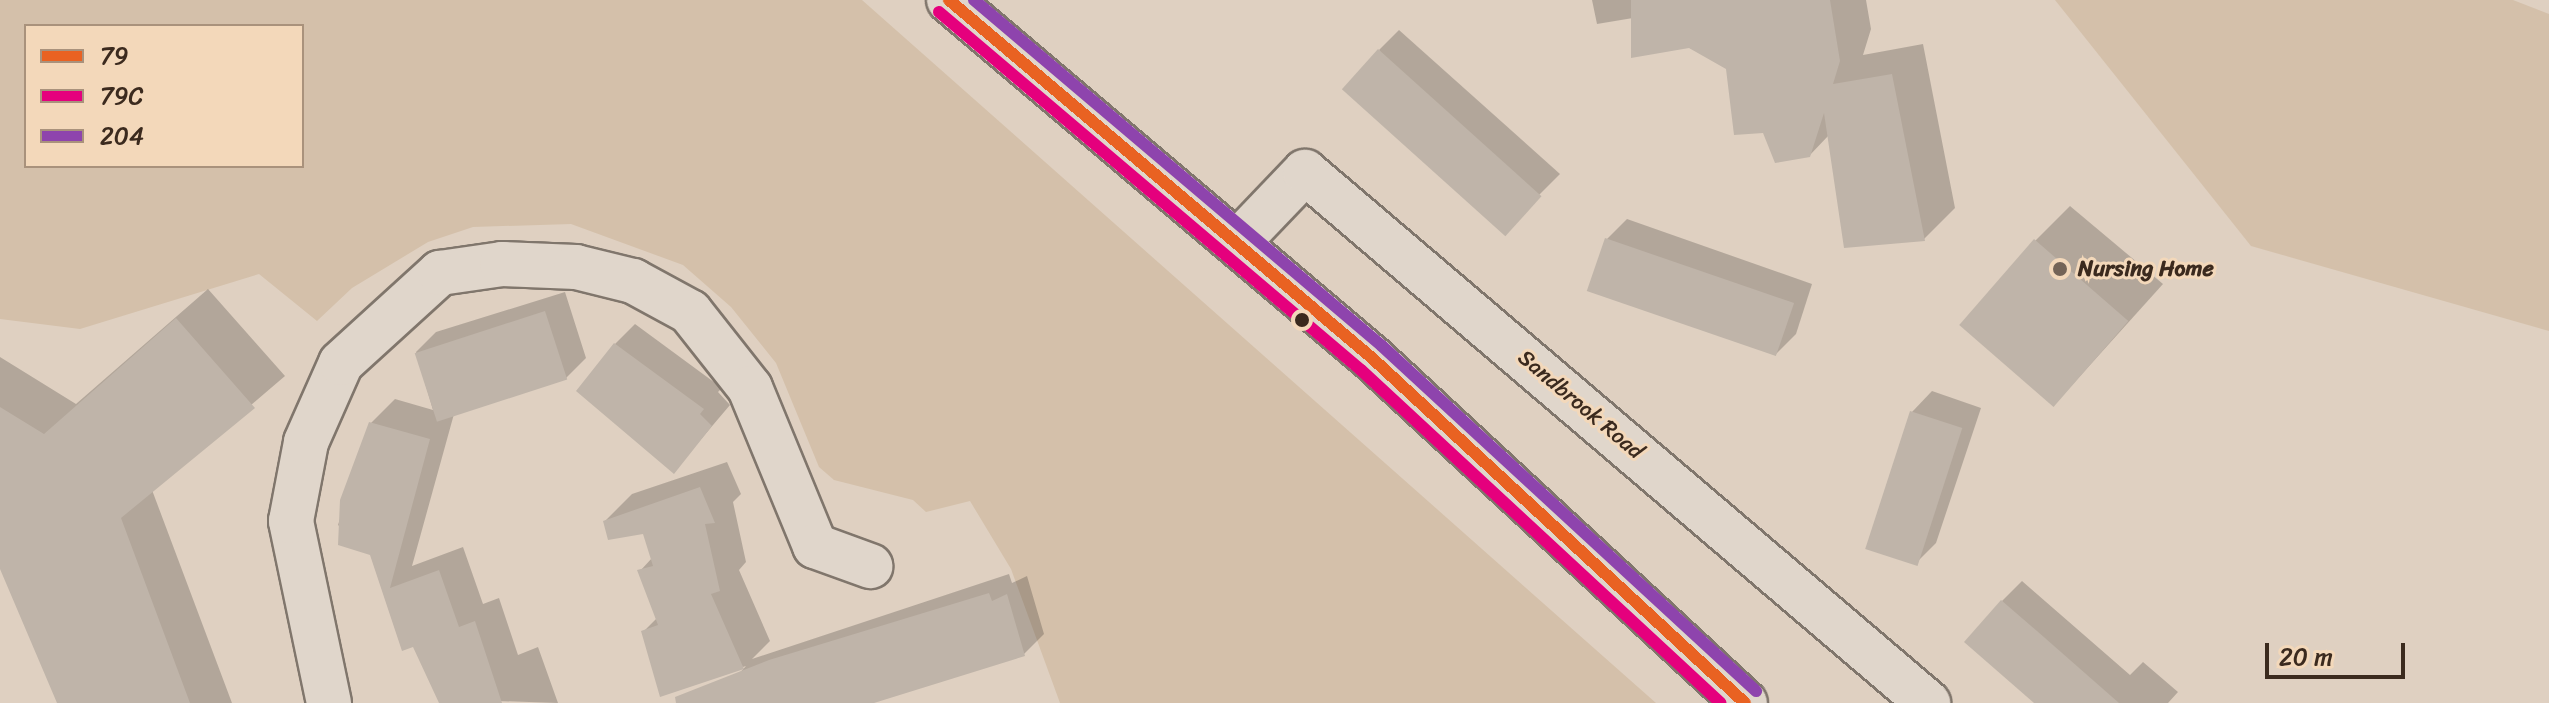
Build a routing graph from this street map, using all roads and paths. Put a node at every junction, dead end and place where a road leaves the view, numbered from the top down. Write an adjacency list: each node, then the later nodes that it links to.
1 (949, 0): 2 (street)
2 (1238, 242): 5 (street); 6 (street, Sandbrook Road)
3 (870, 566): 4 (street)
4 (329, 703)
5 (1745, 703)
6 (1928, 703)

